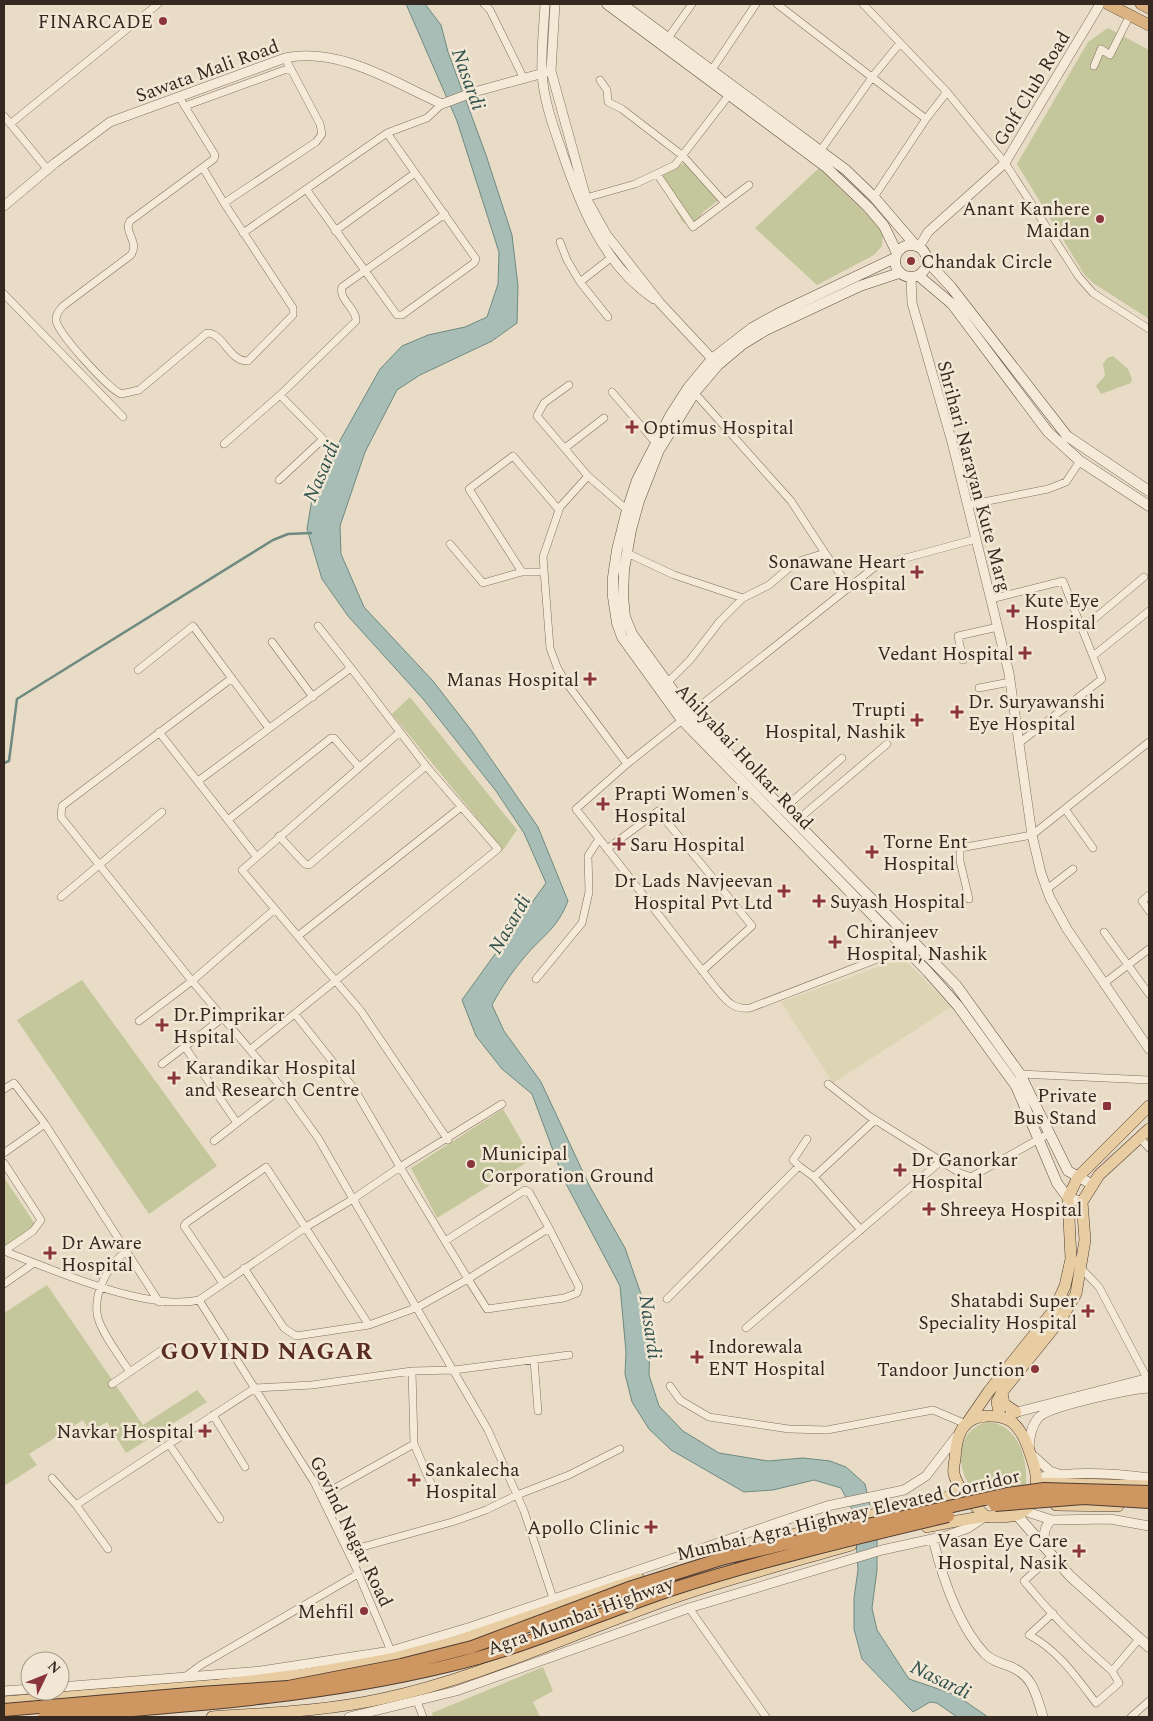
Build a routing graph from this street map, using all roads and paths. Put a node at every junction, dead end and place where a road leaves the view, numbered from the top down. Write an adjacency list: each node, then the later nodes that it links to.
1 (158, 4): 34 (street)
2 (484, 4): 25 (street)
3 (546, 4): 22 (street)
4 (555, 4): 22 (street)
5 (607, 4): 23 (main road)
6 (622, 4): 17 (main road)
7 (692, 4): 17 (street)
8 (756, 4): 23 (street)
9 (777, 4): 24 (street)
10 (863, 4): 18 (street)
11 (1100, 4): 38 (street, Golf Club Road)
12 (1108, 4): 15 (highway)
13 (1141, 4): 14 (highway)
14 (1149, 8)
15 (1130, 15): 16 (highway); 20 (street)
16 (1149, 25)
17 (668, 38): 23 (main road)
18 (900, 43): 24 (street); 27 (street)
19 (285, 58): 21 (street); 29 (street, Sawata Mali Road); 30 (street, Sawata Mali Road)
20 (1094, 66)
21 (290, 68): 31 (street); 47 (street)
22 (547, 72): 25 (street); 46 (street)
23 (709, 75): 28 (main road); 36 (main road)
24 (873, 76): 33 (street); 36 (street)
25 (523, 77): 30 (street)
26 (600, 80): 37 (street)
27 (947, 92): 33 (street); 38 (street)
28 (729, 95): 37 (street); 55 (main road)
29 (179, 97): 31 (street); 40 (street, Sawata Mali Road)
30 (442, 104): 35 (street)
31 (185, 106): 39 (street)
32 (4, 116): 34 (street)
33 (926, 119): 45 (street)
34 (10, 124): 40 (street)
35 (386, 133): 41 (street); 44 (street)
36 (821, 150): 45 (main road)
37 (683, 156): 42 (street); 48 (street)
38 (1005, 163): 54 (street); 65 (street)
39 (203, 168): 47 (street); 52 (street)
40 (48, 170): 49 (street, Sawata Mali Road)
41 (415, 173): 50 (street); 51 (street)
42 (657, 174): 46 (street); 48 (street)
43 (749, 185): 48 (street)
44 (306, 189): 51 (street); 52 (street)
45 (874, 197): 54 (main road)
46 (582, 199): 56 (street); 63 (street)
47 (224, 202): 52 (street)
48 (725, 203)
49 (4, 206)
50 (445, 214): 58 (street); 58 (street)
51 (335, 231): 58 (street)
52 (243, 233)
53 (560, 242): 61 (street)
54 (917, 246): 55 (main road); 57 (main road)
55 (896, 256): 59 (main road); 66 (main road, Ahilyabai Holkar Road)
56 (612, 257): 61 (street); 63 (street)
57 (928, 262): 60 (main road); 71 (main road)
58 (364, 272): 70 (street)
59 (899, 273): 60 (main road); 66 (main road, Ahilyabai Holkar Road)
60 (915, 277): 71 (main road); 81 (street, Shrihari Narayan Kute Marg)
61 (580, 282): 64 (street)
62 (4, 294): 72 (street)
63 (660, 303): 66 (street)
64 (608, 316)
65 (1149, 329)
66 (715, 362): 68 (main road, Ahilyabai Holkar Road)
67 (569, 385): 76 (street)
68 (692, 390): 74 (main road, Ahilyabai Holkar Road); 87 (main road, Ahilyabai Holkar Road); 88 (street)
69 (612, 392): 74 (street)
70 (280, 396): 75 (street); 79 (street)
71 (1039, 410): 77 (main road); 80 (main road)
72 (123, 417)
73 (604, 418): 76 (street)
74 (655, 442): 84 (main road, Ahilyabai Holkar Road)
75 (224, 444)
76 (564, 448): 78 (street)
77 (1080, 461): 81 (street); 82 (main road)
78 (588, 476): 83 (street); 84 (street)
79 (278, 480)
80 (1149, 491)
81 (968, 505): 85 (street, Shrihari Narayan Kute Marg)
82 (1149, 506)
83 (558, 510): 89 (street); 90 (street)
84 (627, 510): 109 (main road, Ahilyabai Holkar Road)
85 (976, 539): 92 (street); 94 (street, Shrihari Narayan Kute Marg)
86 (450, 544): 89 (street)
87 (626, 553): 93 (street); 106 (main road, Ahilyabai Holkar Road)
88 (825, 553): 92 (street); 93 (street)
89 (522, 572): 90 (street)
90 (544, 572): 117 (street)
91 (1144, 577): 98 (street)
92 (850, 588): 109 (street)
93 (743, 598): 106 (street)
94 (991, 599): 97 (street, Shrihari Narayan Kute Marg); 98 (street)
95 (1149, 612): 100 (street)
96 (318, 626): 102 (street)
97 (998, 627): 101 (street); 105 (street, Shrihari Narayan Kute Marg)
98 (1082, 630): 100 (street)
99 (272, 642): 108 (street)
100 (1093, 656): 113 (street)
101 (963, 660)
102 (351, 668): 108 (street); 112 (street)
103 (138, 670): 104 (street)
104 (232, 678): 110 (street); 111 (street)
105 (1010, 682): 107 (street); 113 (street, Shrihari Narayan Kute Marg)
106 (667, 683): 109 (main road, Ahilyabai Holkar Road)
107 (980, 688)
108 (312, 697): 110 (street)
109 (686, 717): 117 (street); 123 (main road, Ahilyabai Holkar Road); 144 (main road, Ahilyabai Holkar Road)
110 (268, 727): 120 (street)
111 (160, 732): 120 (street); 133 (street)
112 (400, 732): 118 (street); 119 (street)
113 (1019, 743): 127 (street, Shrihari Narayan Kute Marg)
114 (887, 744): 126 (street)
115 (1148, 744): 122 (street)
116 (842, 758): 123 (street)
117 (628, 764): 129 (street)
118 (426, 766): 121 (street); 128 (street)
119 (359, 767): 125 (street); 128 (street)
120 (198, 782): 125 (street)
121 (461, 807): 142 (street); 150 (street)
122 (1065, 809): 127 (street); 130 (street)
123 (782, 810): 126 (main road, Ahilyabai Holkar Road)
124 (162, 812): 133 (street)
125 (228, 820): 132 (street)
126 (795, 822): 143 (main road, Ahilyabai Holkar Road)
127 (1032, 835): 135 (street, Shrihari Narayan Kute Marg); 138 (street)
128 (279, 836): 132 (street)
129 (598, 839): 131 (street); 148 (street)
130 (1093, 848)
131 (607, 849): 147 (street); 147 (street)
132 (256, 856): 139 (street)
133 (102, 865): 137 (street); 149 (street)
134 (1073, 869): 135 (street)
135 (1047, 889): 151 (street, Shrihari Narayan Kute Marg)
136 (1149, 895): 140 (street)
137 (61, 896)
138 (969, 899)
139 (275, 909): 142 (street); 149 (street)
140 (1149, 911)
141 (1104, 932): 146 (street)
142 (298, 936): 150 (street)
143 (915, 942): 144 (street); 162 (main road, Ahilyabai Holkar Road)
144 (906, 948): 147 (street); 173 (main road, Ahilyabai Holkar Road)
145 (1149, 949): 146 (street)
146 (1128, 966): 151 (street); 152 (street)
147 (702, 971)
148 (536, 979)
149 (192, 981): 154 (street); 155 (street)
150 (335, 982): 153 (street); 176 (street)
151 (1103, 984): 156 (street, Shrihari Narayan Kute Marg)
152 (1149, 994)
153 (295, 1014): 158 (street); 183 (street)
154 (224, 1017): 157 (street); 158 (street)
155 (139, 1021)
156 (1142, 1041): 159 (street, Shrihari Narayan Kute Marg); 160 (street, Shrihari Narayan Kute Marg)
157 (185, 1047): 161 (street); 170 (street)
158 (251, 1049): 165 (street)
159 (1149, 1049)
160 (1149, 1057)
161 (162, 1064)
162 (1020, 1074): 163 (street); 173 (main road, Ahilyabai Holkar Road)
163 (1149, 1080)
164 (828, 1084): 169 (street)
165 (282, 1088): 170 (street); 188 (street)
166 (4, 1089): 171 (street)
167 (502, 1104): 176 (street)
168 (1149, 1106): 185 (main road)
169 (874, 1120): 180 (street); 184 (street)
170 (237, 1123): 177 (street)
171 (45, 1124): 179 (street); 195 (street)
172 (1149, 1129): 174 (main road)
173 (1044, 1137): 180 (street); 185 (main road, Ahilyabai Holkar Road); 187 (main road, Ahilyabai Holkar Road)
174 (1140, 1138): 178 (street); 186 (main road)
175 (807, 1139): 182 (street)
176 (448, 1140): 183 (street)
177 (214, 1141)
178 (1149, 1148)
179 (4, 1153)
180 (941, 1161): 192 (street)
181 (4, 1163): 194 (street)
182 (799, 1166): 184 (street); 204 (street)
183 (400, 1167): 188 (street); 193 (street)
184 (814, 1177): 192 (street)
185 (1078, 1177): 186 (main road, Ahilyabai Holkar Road); 187 (main road)
186 (1096, 1180): 189 (main road)
187 (1068, 1198): 189 (main road); 196 (main road)
188 (353, 1199): 190 (street); 207 (street)
189 (1082, 1202): 199 (main road)
190 (306, 1227): 198 (street); 201 (street); 208 (street)
191 (549, 1228): 193 (street); 200 (street); 200 (street)
192 (861, 1230): 209 (street)
193 (445, 1242): 200 (street)
194 (4, 1251): 197 (street)
195 (128, 1251): 203 (street); 206 (street)
196 (1071, 1259): 199 (street); 226 (main road)
197 (34, 1263): 202 (street); 203 (street)
198 (244, 1268): 201 (street); 208 (street)
199 (1082, 1268): 216 (street); 220 (main road)
200 (468, 1279): 207 (street)
201 (222, 1282): 205 (street)
202 (4, 1284)
203 (101, 1286): 206 (street); 215 (street)
204 (668, 1299)
205 (199, 1300): 206 (street); 219 (street, Govind Nagar Road)
206 (159, 1302)
207 (418, 1307): 208 (street); 213 (street)
208 (369, 1324)
209 (746, 1328)
210 (168, 1346): 215 (street)
211 (569, 1355): 212 (street)
212 (534, 1360): 213 (street); 222 (street)
213 (454, 1370): 214 (street); 241 (street)
214 (412, 1371): 219 (street); 229 (street)
215 (130, 1372): 217 (street)
216 (1148, 1383): 221 (street)
217 (112, 1384)
218 (670, 1386): 226 (street)
219 (255, 1388): 224 (street); 242 (street, Govind Nagar Road)
220 (1002, 1392): 223 (main road); 225 (main road)
221 (1044, 1409): 223 (street); 231 (street)
222 (538, 1411)
223 (1016, 1412): 225 (street)
224 (213, 1415): 228 (street); 232 (street)
225 (1000, 1416): 226 (main road); 231 (main road)
226 (966, 1424): 227 (main road)
227 (956, 1437): 237 (main road); 257 (street)
228 (169, 1444): 244 (street); 248 (street)
229 (414, 1444): 239 (street); 242 (street)
230 (620, 1449): 241 (street)
231 (1029, 1452): 233 (street); 236 (main road)
232 (245, 1467)
233 (1059, 1474): 235 (street); 236 (street)
234 (52, 1478): 244 (street)
235 (1149, 1478)
236 (1037, 1480): 238 (main road); 246 (main road)
237 (959, 1486): 247 (main road); 260 (main road)
238 (1149, 1486)
239 (433, 1488)
240 (1149, 1492): 273 (highway, Mumbai Agra Highway Elevated Corridor, bridge)
241 (517, 1495): 254 (street); 257 (street)
242 (321, 1496): 254 (street, Govind Nagar Road)
243 (1149, 1502): 274 (highway, Mumbai Agra Highway Elevated Corridor, bridge)
244 (76, 1504): 253 (street)
245 (1149, 1508): 246 (main road)
246 (1023, 1510): 247 (main road); 249 (street); 252 (main road)
247 (985, 1516): 251 (street); 264 (main road, Agra Mumbai Highway)
248 (220, 1519)
249 (1052, 1520): 250 (street); 252 (street)
250 (1149, 1526)
251 (933, 1539): 258 (street); 279 (street)
252 (1044, 1547): 255 (main road)
253 (108, 1549)
254 (348, 1551): 256 (street, Govind Nagar Road)
255 (1052, 1556): 259 (street); 261 (main road)
256 (358, 1574): 263 (street, Govind Nagar Road); 266 (street)
257 (553, 1598): 263 (street)
258 (689, 1608): 270 (street); 278 (street)
259 (1053, 1613): 265 (street); 265 (street)
260 (498, 1628): 264 (main road); 272 (main road)
261 (1140, 1638): 262 (main road); 265 (street)
262 (1149, 1647)
263 (391, 1651): 266 (street)
264 (510, 1660): 275 (main road, Agra Mumbai Highway)
265 (1112, 1671)
266 (186, 1676): 267 (street)
267 (70, 1686)
268 (20, 1690): 269 (street)
269 (4, 1691)
270 (417, 1701): 276 (street); 277 (street)
271 (1149, 1701): 280 (street)
272 (4, 1702)
273 (4, 1710)
274 (44, 1717)
275 (212, 1717)
276 (349, 1717)
277 (423, 1717)
278 (766, 1717)
279 (1043, 1717)
280 (1131, 1717)

